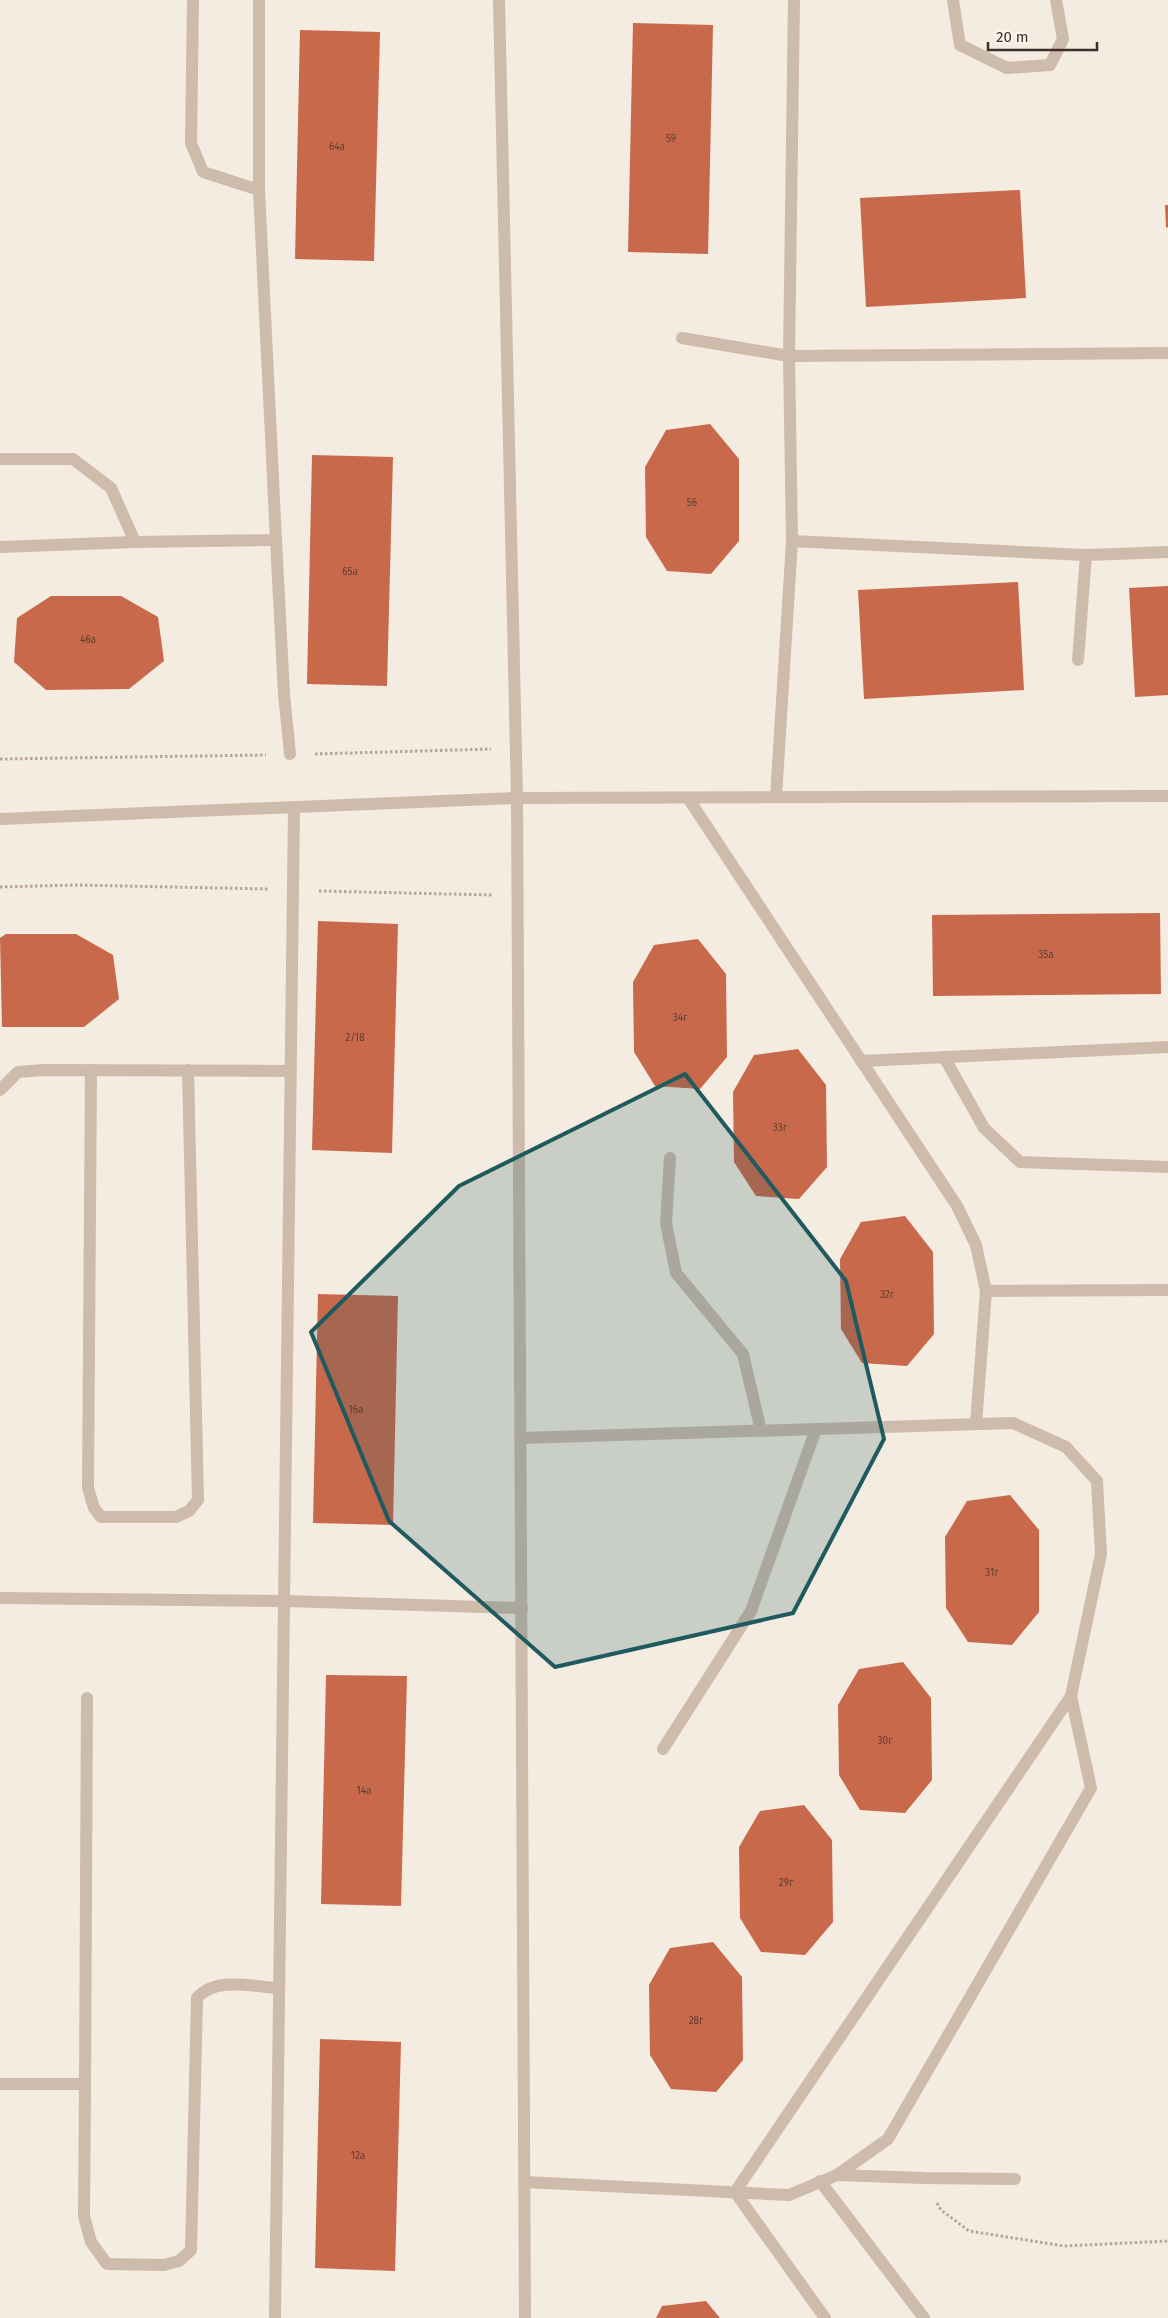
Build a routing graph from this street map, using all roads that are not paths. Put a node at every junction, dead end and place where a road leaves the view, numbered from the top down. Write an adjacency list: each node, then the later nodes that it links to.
1 (193, 0): 7 (street)
2 (259, 0): 7 (street)
3 (499, 0): 22 (street)
4 (794, 0): 10 (street)
5 (953, 0): 6 (street)
6 (1056, 0)
7 (259, 190): 12 (street)
8 (682, 338): 10 (street)
9 (1168, 353): 10 (street)
10 (789, 356): 13 (street)
11 (0, 459): 14 (street)
12 (276, 540): 14 (street); 19 (street)
13 (792, 541): 17 (street); 21 (street)
14 (135, 542): 15 (street)
15 (0, 547)
16 (1168, 552): 17 (street)
17 (1086, 555): 18 (street)
18 (1078, 660)
19 (290, 754)
20 (1168, 796): 21 (street)
21 (776, 797): 23 (street)
22 (518, 798): 23 (street); 24 (street); 40 (street)
23 (688, 798): 28 (street)
24 (294, 807): 25 (street); 31 (street)
25 (0, 819)
26 (1168, 1046): 27 (street)
27 (944, 1057): 28 (street); 34 (street)
28 (861, 1061): 36 (street)
29 (91, 1070): 30 (street); 30 (street); 32 (street)
30 (188, 1070): 31 (street)
31 (291, 1071): 42 (street)
32 (0, 1090)
33 (670, 1158): 39 (street)
34 (1168, 1167)
35 (1168, 1290): 36 (street)
36 (986, 1291): 37 (street)
37 (976, 1424): 38 (street); 44 (street)
38 (816, 1429): 39 (street); 46 (street)
39 (761, 1431): 40 (street)
40 (521, 1438): 43 (street)
41 (0, 1598): 42 (street)
42 (285, 1601): 43 (street); 47 (street)
43 (522, 1608): 53 (street)
44 (1071, 1696): 50 (street); 54 (street)
45 (87, 1698): 49 (street)
46 (663, 1749)
47 (280, 1988): 49 (street); 55 (street)
48 (0, 2084): 49 (street)
49 (85, 2084)
50 (837, 2175): 51 (street); 52 (street)
51 (1015, 2179)
52 (820, 2181): 54 (street); 58 (street)
53 (525, 2182): 54 (street); 56 (street)
54 (735, 2192): 57 (street)
55 (276, 2318)
56 (525, 2318)
57 (825, 2318)
58 (924, 2318)

